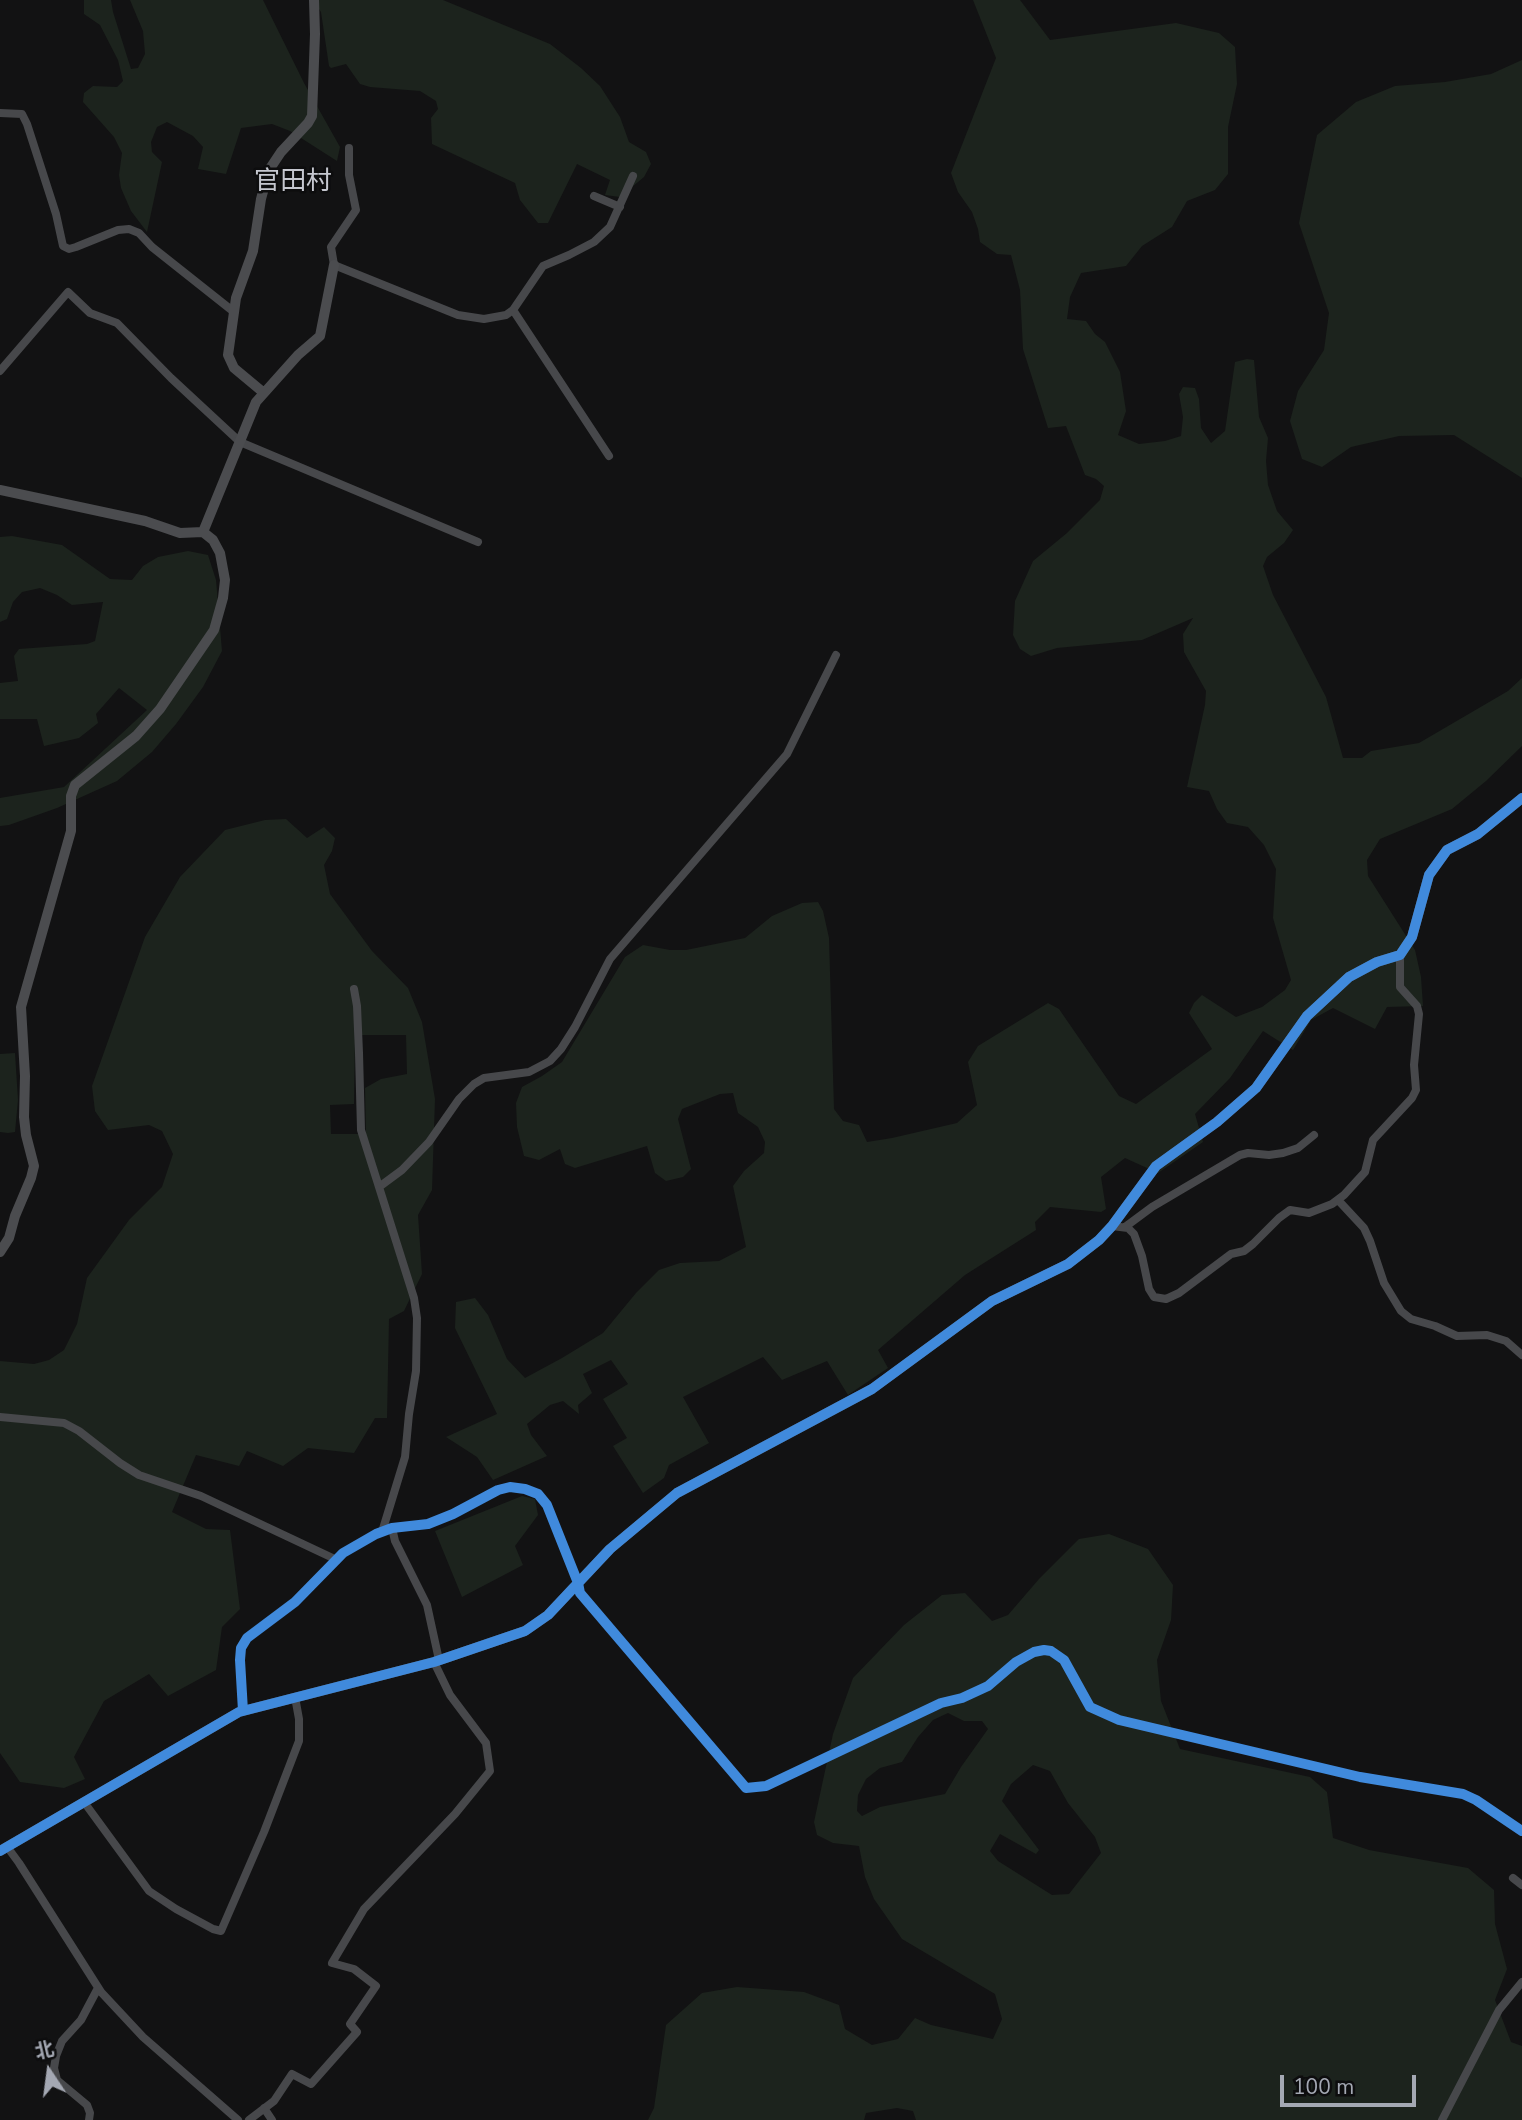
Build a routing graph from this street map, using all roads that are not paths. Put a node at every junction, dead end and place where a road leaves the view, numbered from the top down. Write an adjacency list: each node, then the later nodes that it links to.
1 (314, 0): 9 (street)
2 (0, 113): 9 (street)
3 (349, 148): 7 (street)
4 (633, 176): 6 (street)
5 (594, 196): 6 (street)
6 (620, 207): 8 (street)
7 (334, 265): 8 (street); 13 (street)
8 (513, 310): 15 (street)
9 (234, 312): 13 (street)
10 (0, 355): 11 (street)
11 (8, 361): 12 (street); 14 (street)
12 (0, 371)
13 (264, 393): 14 (street)
14 (240, 442): 17 (street); 18 (street)
15 (609, 456)
16 (0, 490): 17 (street)
17 (203, 532): 28 (street)
18 (478, 542)
19 (836, 654): 24 (street)
20 (1522, 798): 21 (street)
21 (1400, 955): 25 (street); 26 (street)
22 (354, 989): 24 (street)
23 (1314, 1135): 27 (street)
24 (379, 1187): 32 (street)
25 (1338, 1200): 27 (street); 29 (street)
26 (1112, 1226): 27 (street); 34 (street)
27 (1125, 1227)
28 (0, 1252)
29 (1522, 1355)
30 (0, 1417): 33 (street)
31 (392, 1528): 32 (street); 34 (street); 35 (street)
32 (382, 1532): 33 (street)
33 (337, 1560): 37 (street)
34 (578, 1583): 35 (street); 39 (street)
35 (437, 1661): 36 (street); 45 (street)
36 (295, 1697): 37 (street); 38 (street)
37 (243, 1711): 38 (street)
38 (84, 1802): 40 (street)
39 (1522, 1831)
40 (4, 1850): 44 (street)
41 (1513, 1878): 42 (street)
42 (1522, 1885)
43 (1522, 1982): 50 (street)
44 (98, 1988): 46 (street); 47 (street)
45 (264, 2108): 48 (street); 49 (street)
46 (89, 2120)
47 (239, 2120)
48 (250, 2120)
49 (272, 2120)
50 (1442, 2120)

